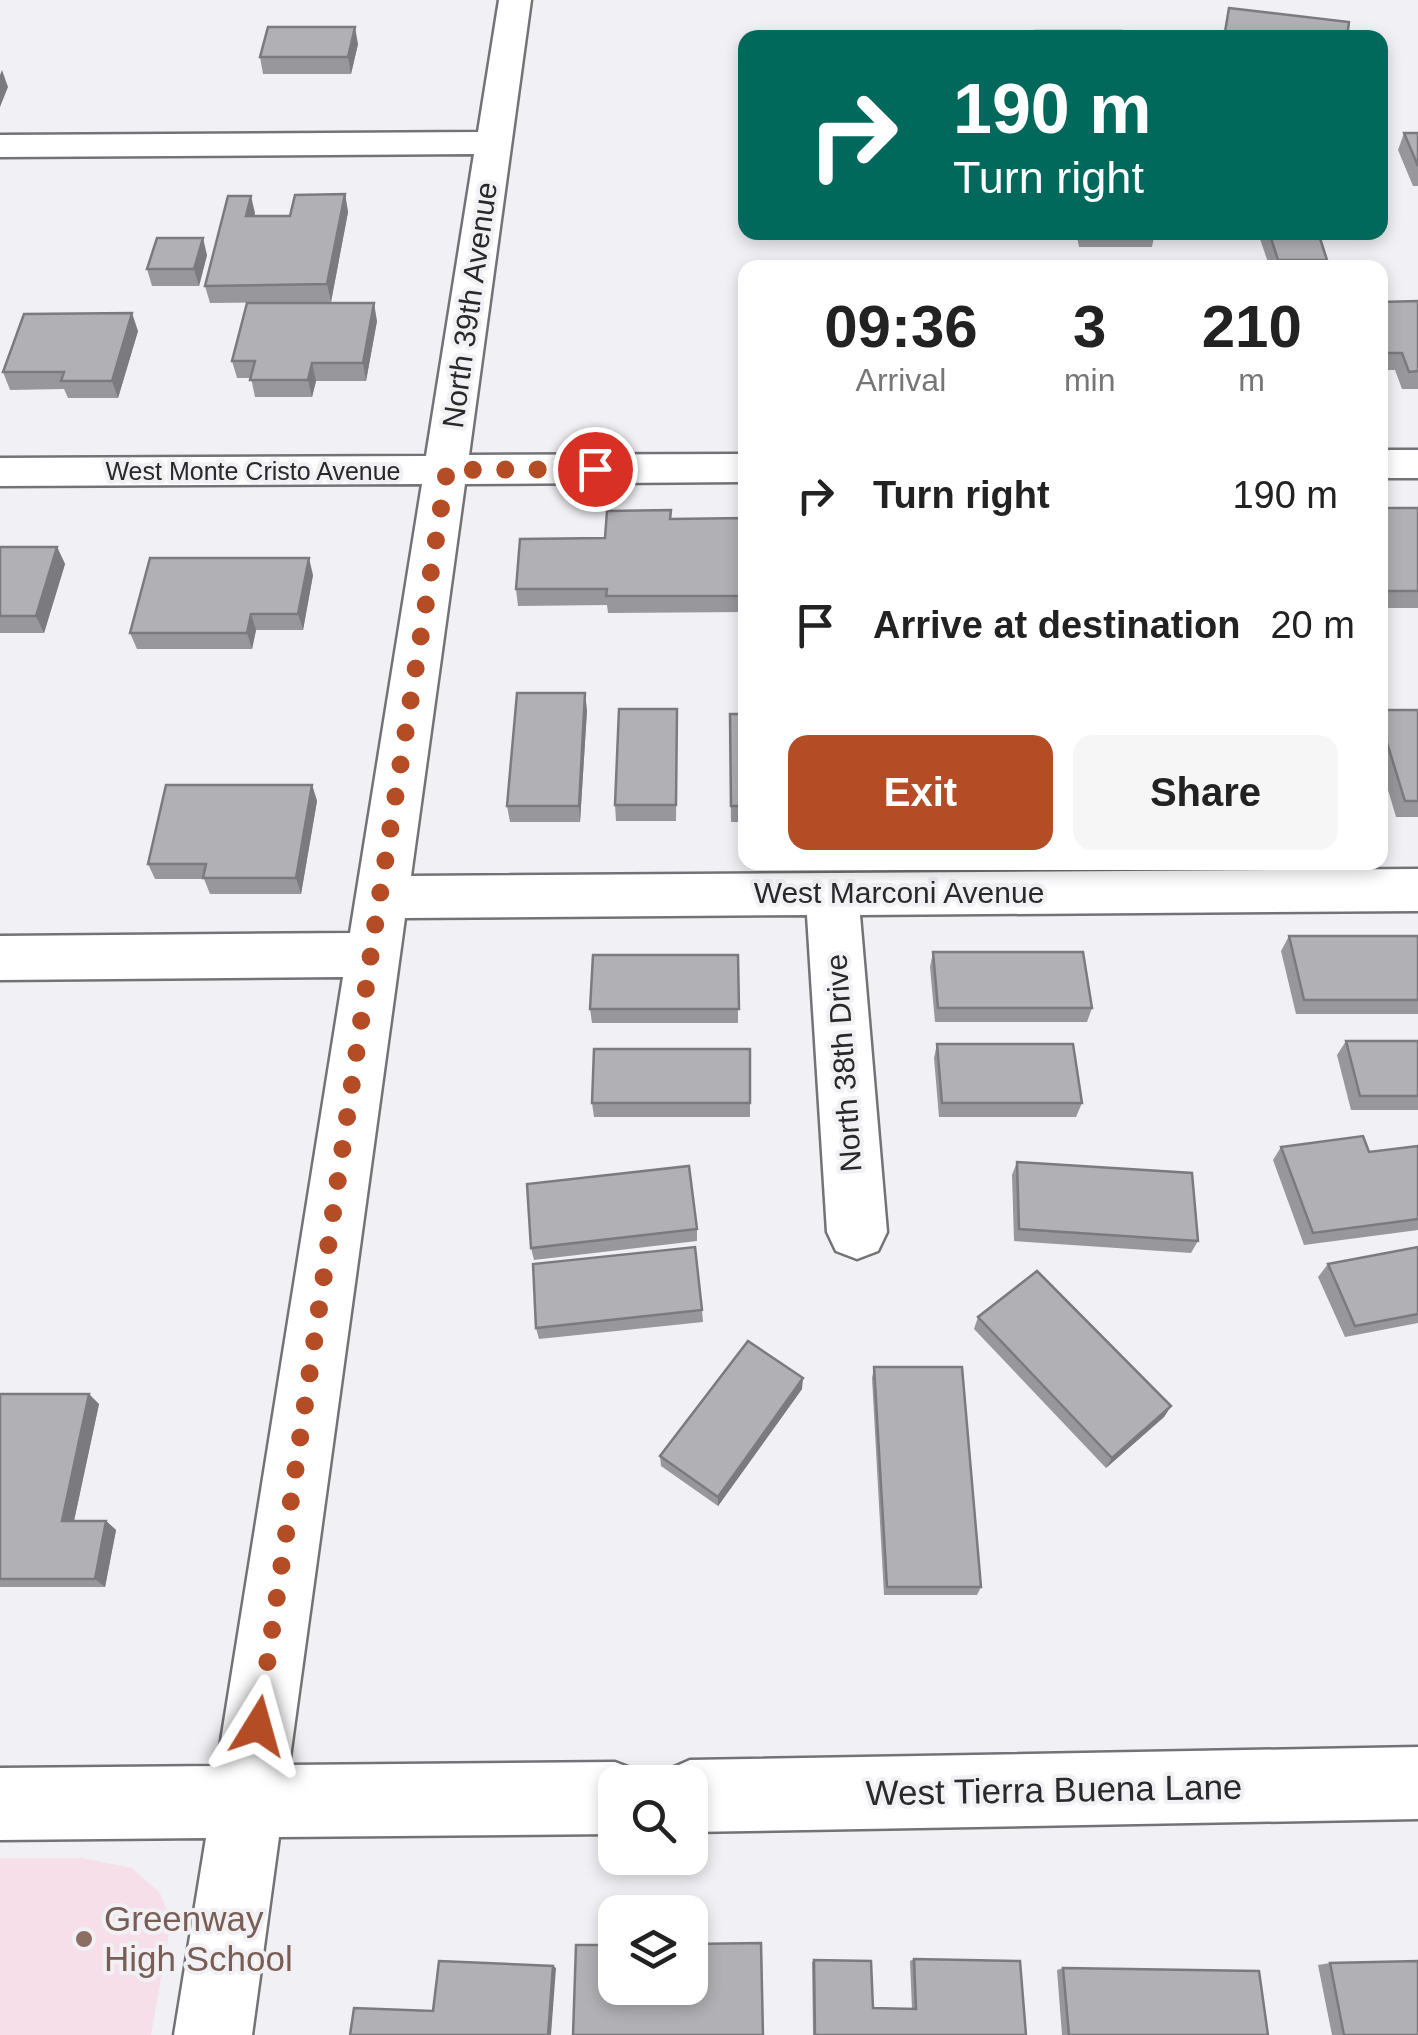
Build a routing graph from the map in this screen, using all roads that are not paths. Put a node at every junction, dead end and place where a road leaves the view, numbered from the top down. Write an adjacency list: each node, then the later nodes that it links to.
1 (515, 0): 2 (street, North 39th Avenue)
2 (492, 144): 3 (street); 7 (street, North 39th Avenue)
3 (0, 146)
4 (1388, 464): 5 (street)
5 (1418, 464)
6 (738, 468): 7 (street, West Monte Cristo Avenue)
7 (447, 470): 8 (street, West Monte Cristo Avenue); 11 (street, North 39th Avenue)
8 (0, 472)
9 (1418, 890): 10 (street, West Marconi Avenue)
10 (832, 894): 11 (street, West Marconi Avenue); 14 (street, North 38th Drive)
11 (380, 897): 12 (street, North 39th Avenue)
12 (371, 955): 13 (street); 19 (street, North 39th Avenue)
13 (0, 958)
14 (857, 1232)
15 (1418, 1784): 16 (street, West Tierra Buena Lane)
16 (708, 1796)
17 (598, 1798): 19 (street)
18 (0, 1804): 19 (street)
19 (248, 1804): 20 (street, North 39th Avenue)
20 (213, 2035)

